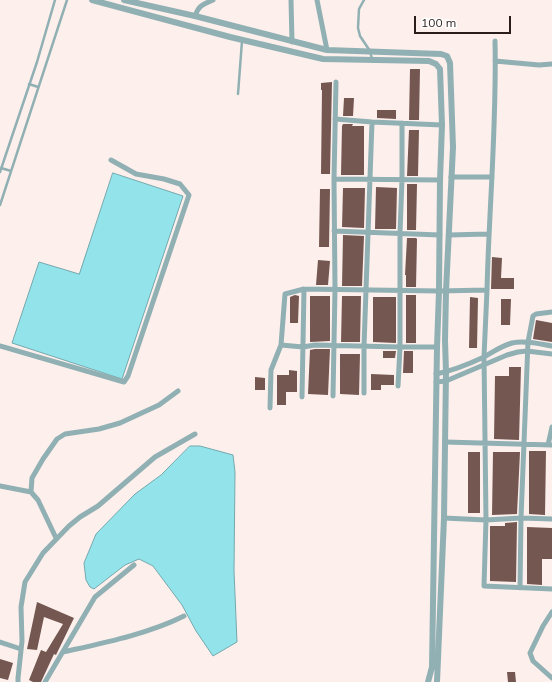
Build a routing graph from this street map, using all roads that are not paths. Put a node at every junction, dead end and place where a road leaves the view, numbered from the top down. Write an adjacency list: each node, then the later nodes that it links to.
1 (55, 0): 20 (lane)
2 (67, 0): 21 (lane)
3 (92, 0): 11 (street)
4 (124, 0): 9 (street)
5 (213, 0): 10 (street)
6 (291, 0): 13 (street)
7 (317, 0): 14 (street)
8 (364, 0): 15 (lane)
9 (139, 2): 10 (street)
10 (195, 16): 13 (street)
11 (242, 40): 16 (street); 22 (lane)
12 (495, 41): 17 (street)
13 (292, 42): 14 (street)
14 (327, 50): 15 (street)
15 (370, 51): 16 (lane); 31 (street)
16 (372, 60): 26 (street)
17 (495, 61): 18 (street); 32 (street)
18 (552, 64)
19 (336, 82): 23 (street)
20 (29, 84): 21 (lane); 28 (lane)
21 (38, 87): 29 (lane)
22 (238, 94)
23 (335, 118): 24 (street); 33 (street)
24 (372, 122): 25 (street); 35 (street)
25 (402, 123): 26 (street); 34 (street)
26 (442, 125): 36 (street)
27 (110, 160): 53 (street)
28 (1, 168): 29 (lane); 30 (lane)
29 (11, 170): 37 (lane)
30 (0, 172)
31 (451, 177): 32 (street); 42 (street)
32 (492, 177): 41 (street)
33 (334, 179): 35 (street); 38 (street)
34 (402, 179): 35 (street); 36 (street); 40 (street)
35 (369, 180): 39 (street)
36 (440, 180): 43 (street)
37 (0, 205)
38 (334, 231): 39 (street); 45 (street)
39 (368, 233): 40 (street); 46 (street)
40 (400, 233): 43 (street); 47 (street)
41 (488, 234): 42 (street); 48 (street)
42 (449, 235): 49 (street)
43 (440, 236): 49 (street)
44 (304, 288): 45 (street); 54 (street); 57 (street)
45 (335, 288): 46 (street); 52 (street)
46 (366, 289): 47 (street); 55 (street)
47 (399, 290): 49 (street); 58 (street)
48 (487, 290): 49 (street); 62 (street)
49 (443, 291): 59 (street); 64 (street)
50 (552, 312): 51 (street)
51 (528, 342): 56 (street); 60 (street); 62 (street)
52 (334, 345): 55 (street); 57 (street); 71 (street)
53 (0, 346)
54 (281, 346): 57 (street); 73 (street)
55 (364, 346): 58 (street); 70 (street)
56 (552, 346)
57 (303, 347): 72 (street)
58 (400, 347): 59 (street); 68 (street)
59 (437, 347): 65 (street)
60 (528, 351): 61 (street); 63 (street); 78 (street)
61 (552, 354)
62 (484, 357): 63 (street); 64 (street)
63 (484, 365): 66 (street); 77 (street)
64 (446, 372): 65 (street); 66 (street)
65 (436, 374): 67 (street)
66 (446, 381): 67 (street); 76 (street)
67 (436, 382): 98 (street)
68 (398, 386)
69 (178, 391): 81 (street)
70 (364, 393)
71 (333, 396)
72 (302, 397)
73 (270, 408)
74 (552, 427): 79 (street)
75 (195, 434): 86 (street)
76 (445, 442): 77 (street); 82 (street)
77 (486, 443): 78 (street); 85 (street)
78 (524, 445): 79 (street); 83 (street)
79 (550, 445)
80 (0, 486): 81 (street)
81 (31, 492): 86 (street)
82 (444, 518): 85 (street); 99 (street)
83 (521, 518): 84 (street); 85 (street); 88 (street)
84 (552, 518)
85 (486, 520): 88 (street)
86 (56, 538): 93 (street)
87 (134, 565): 94 (street)
88 (520, 588): 89 (street)
89 (552, 589)
90 (552, 612): 95 (street)
91 (184, 616): 94 (street)
92 (0, 642): 93 (street)
93 (21, 649): 96 (street)
94 (63, 652): 97 (street)
95 (552, 678)
96 (18, 682)
97 (45, 682)
98 (428, 682)
99 (437, 682)

